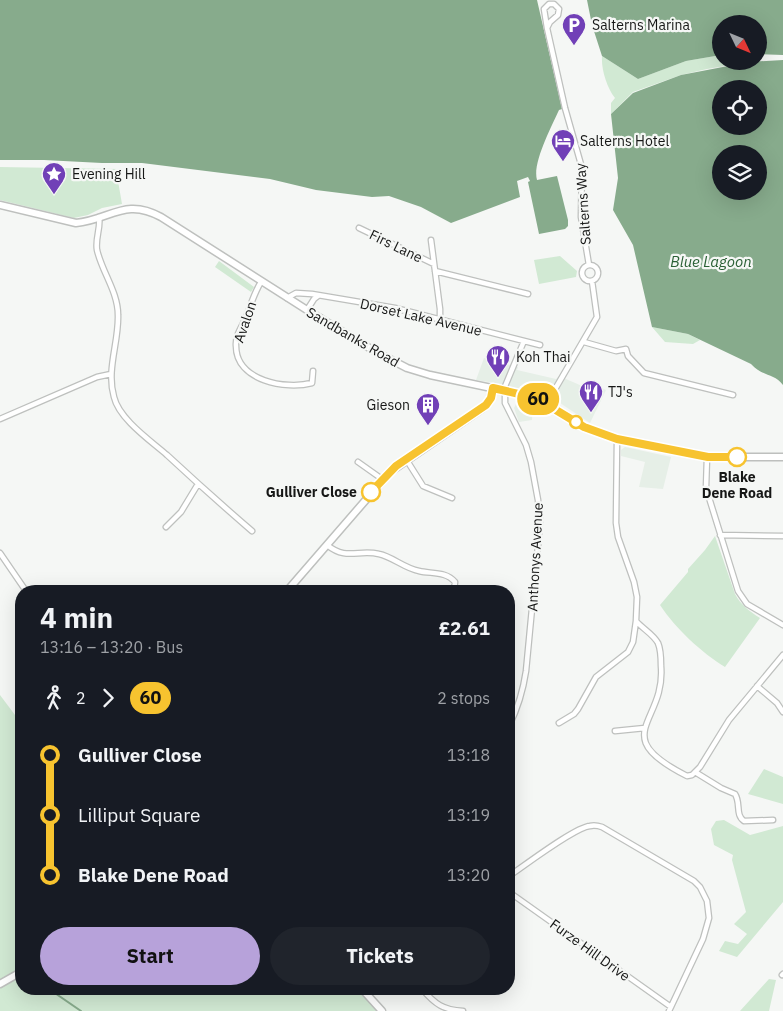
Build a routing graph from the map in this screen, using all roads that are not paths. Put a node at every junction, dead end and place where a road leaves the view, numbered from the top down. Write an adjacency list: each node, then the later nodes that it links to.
1 (547, 28): 1 (street, Salterns Way); 7 (street, Salterns Way)
2 (0, 205): 3 (main road, Sandbanks Road)
3 (99, 217): 10 (main road, Sandbanks Road); 20 (street)
4 (359, 228): 6 (street, Firs Lane)
5 (431, 240): 6 (street)
6 (434, 264): 8 (street)
7 (589, 265): 9 (street, Salterns Way); 9 (street, Salterns Way)
8 (435, 271): 11 (street); 15 (street)
9 (592, 281): 17 (street, Salterns Way)
10 (261, 282): 13 (main road, Sandbanks Road); 19 (street, Avalon)
11 (528, 294)
12 (318, 296): 13 (street, Dorset Lake Avenue); 14 (street); 15 (street, Dorset Lake Avenue)
13 (286, 298): 14 (main road, Sandbanks Road)
14 (307, 310): 21 (main road, Sandbanks Road)
15 (440, 320): 16 (street, Dorset Lake Avenue)
16 (524, 341): 18 (street, Dorset Lake Avenue); 22 (street)
17 (584, 342): 23 (street); 24 (street, Salterns Way)
18 (540, 345)
19 (313, 371)
20 (111, 374): 25 (street); 32 (street)
21 (493, 388): 22 (main road, Sandbanks Road); 29 (main road)
22 (504, 391): 24 (main road, Sandbanks Road); 47 (street, Anthonys Avenue)
23 (733, 396)
24 (547, 403): 26 (main road, Sandbanks Road)
25 (0, 419)
26 (617, 439): 27 (main road, Sandbanks Road); 43 (street)
27 (708, 457): 28 (main road, Sandbanks Road); 36 (street)
28 (783, 457)
29 (406, 459): 31 (main road); 33 (street)
30 (358, 462): 31 (street)
31 (382, 479): 38 (main road)
32 (198, 484): 34 (street); 35 (street)
33 (452, 498)
34 (166, 527)
35 (252, 531)
36 (720, 535): 37 (street); 44 (street)
37 (783, 536)
38 (327, 545): 41 (main road); 42 (street)
39 (0, 553): 40 (street)
40 (22, 585)
41 (292, 585)
42 (455, 585)
43 (636, 621): 49 (street); 50 (street)
44 (783, 625)
45 (783, 655): 46 (street)
46 (757, 686): 48 (street); 52 (street)
47 (515, 712)
48 (783, 712)
49 (559, 723)
50 (645, 728): 51 (street); 52 (street)
51 (615, 731)
52 (695, 772): 53 (street)
53 (773, 820)
54 (515, 872): 60 (street)
55 (515, 896): 60 (street, Furze Hill Drive)
56 (15, 975): 57 (main road)
57 (0, 984)
58 (367, 995): 61 (main road)
59 (427, 995): 62 (street)
60 (670, 1009)
61 (382, 1011)
62 (463, 1011)

